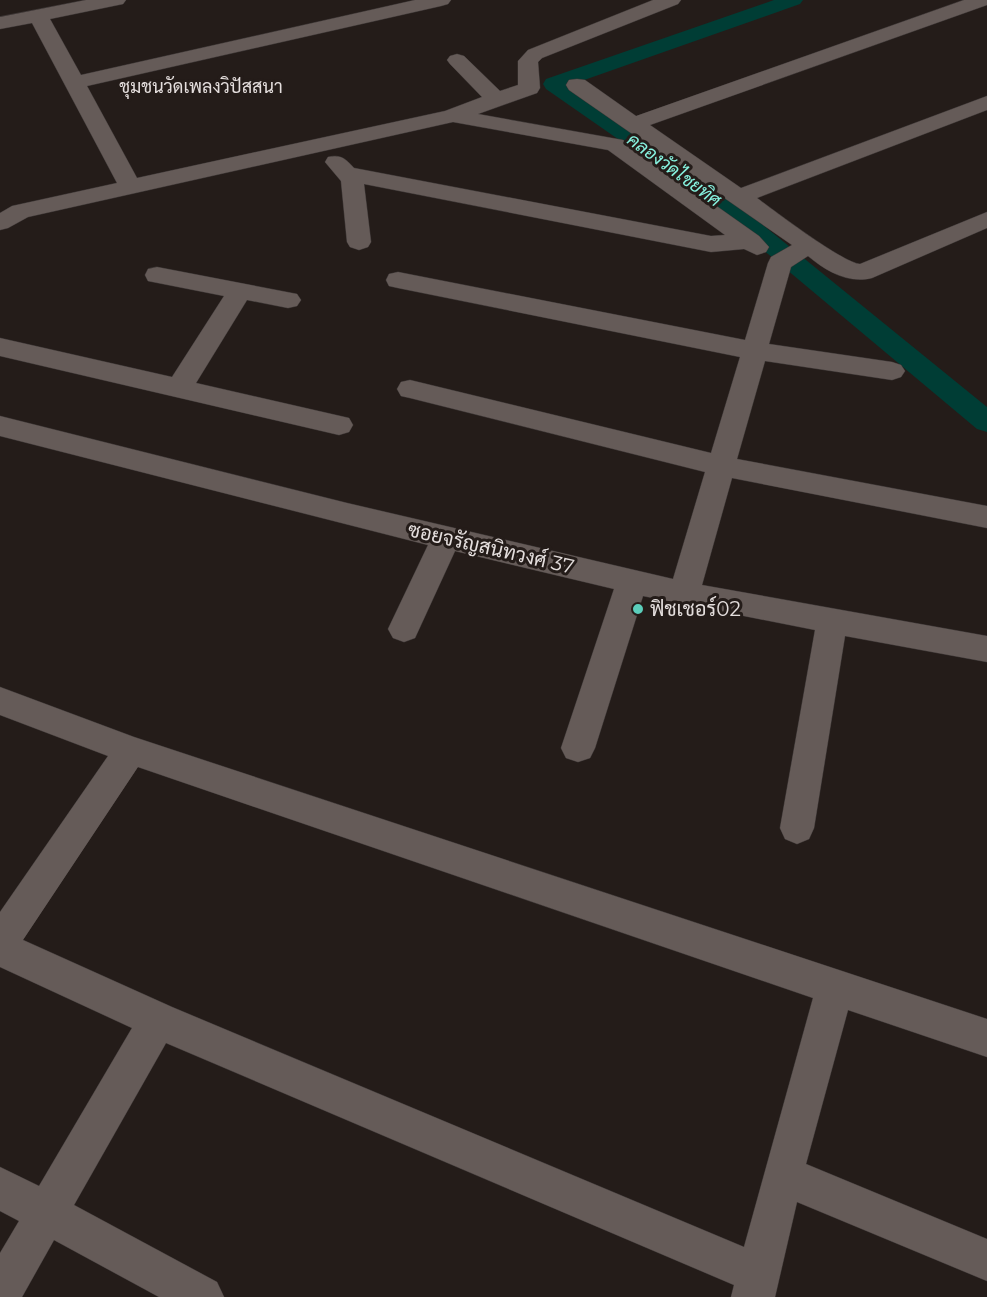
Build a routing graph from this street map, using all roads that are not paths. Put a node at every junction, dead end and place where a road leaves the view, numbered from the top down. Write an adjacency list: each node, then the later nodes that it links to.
1 (116, 0): 5 (street)
2 (441, 0): 8 (street)
3 (671, 0): 10 (street)
4 (983, 0): 13 (street)
5 (38, 16): 6 (street); 8 (street)
6 (0, 23)
7 (457, 60): 10 (street)
8 (74, 83): 16 (street)
9 (577, 85): 13 (street)
10 (497, 100): 12 (street)
11 (987, 102): 17 (street)
12 (451, 116): 14 (street); 20 (street)
13 (633, 124): 17 (street)
14 (321, 145): 15 (street); 16 (street)
15 (346, 174): 20 (street); 21 (street)
16 (131, 188): 19 (street)
17 (738, 197): 22 (street)
18 (987, 219): 22 (street)
19 (0, 223)
20 (750, 241): 22 (street)
21 (359, 242)
22 (791, 256): 28 (street)
23 (157, 274): 25 (street)
24 (398, 280): 28 (street)
25 (240, 291): 26 (street); 30 (street)
26 (288, 300)
27 (0, 346): 30 (street)
28 (755, 351): 29 (street); 34 (street)
29 (892, 371)
30 (179, 388): 32 (street)
31 (410, 389): 34 (street)
32 (339, 425)
33 (0, 426): 36 (street, ซอยจรัญสนิทวงศ์ 37)
34 (721, 466): 35 (street); 38 (street)
35 (987, 517)
36 (447, 537): 37 (street, ซอยจรัญสนิทวงศ์ 37); 40 (street)
37 (632, 582): 38 (street, ซอยจรัญสนิทวงศ์ 37); 43 (street)
38 (684, 594): 39 (street, ซอยจรัญสนิทวงศ์ 37)
39 (832, 621): 41 (street, ซอยจรัญสนิทวงศ์ 37); 45 (street)
40 (404, 629)
41 (987, 649)
42 (0, 700): 44 (street)
43 (578, 748)
44 (131, 750): 46 (street); 48 (street)
45 (797, 828)
46 (0, 943)
47 (0, 948): 49 (street)
48 (835, 988): 50 (street); 51 (street)
49 (158, 1020): 53 (street); 55 (street)
50 (987, 1038)
51 (783, 1174): 54 (street); 55 (street)
52 (0, 1188): 53 (street)
53 (47, 1214): 56 (street); 57 (street)
54 (987, 1260)
55 (755, 1286)
56 (0, 1294)
57 (202, 1297)

